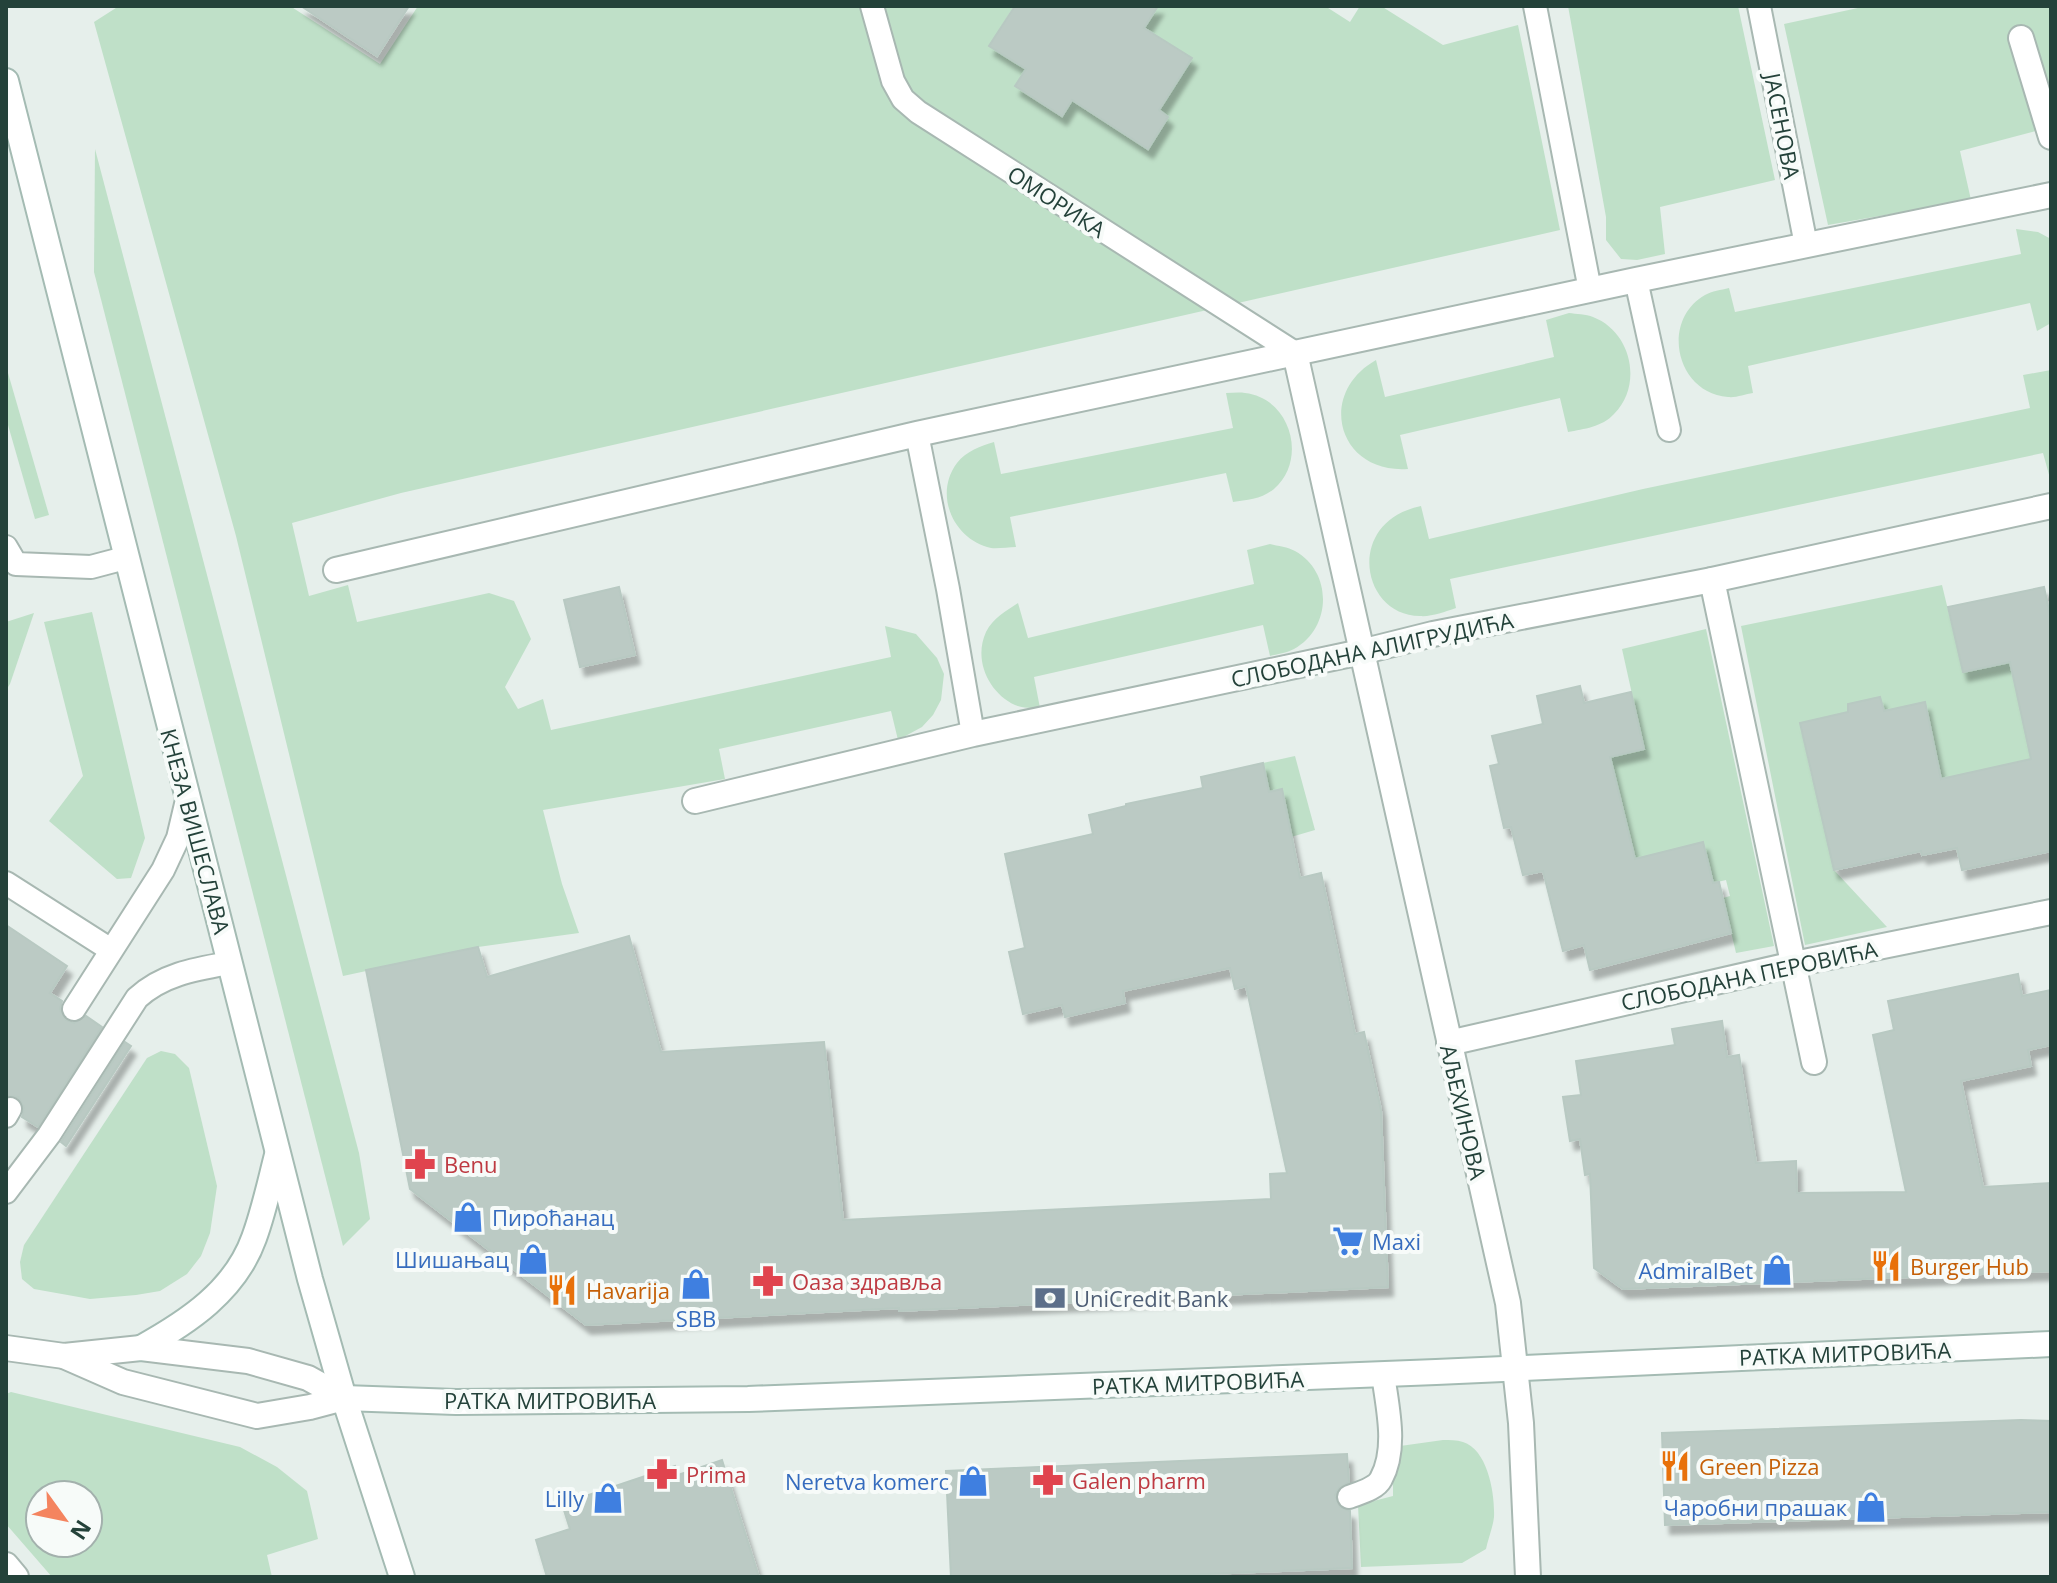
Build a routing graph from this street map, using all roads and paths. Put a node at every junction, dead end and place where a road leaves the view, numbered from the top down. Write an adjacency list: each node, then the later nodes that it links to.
1 (872, 6): 11 (lane, ОМОРИКА)
2 (1535, 6): 10 (lane)
3 (1759, 6): 8 (lane, ЈАСЕНОВА)
4 (2021, 38): 6 (street)
5 (6, 81): 16 (street, КНЕЗА ВИШЕСЛАВА)
6 (2051, 137)
7 (2051, 195): 8 (street)
8 (1806, 245): 9 (street)
9 (1636, 280): 10 (street); 12 (lane)
10 (1590, 290): 11 (street)
11 (1295, 353): 13 (street); 19 (street, АЉЕХИНОВА)
12 (1669, 430)
13 (917, 434): 17 (street); 20 (lane)
14 (2051, 506): 18 (street, СЛОБОДАНА АЛИГРУДИЋА)
15 (6, 547): 16 (lane)
16 (125, 558): 21 (street, КНЕЗА ВИШЕСЛАВА)
17 (336, 570)
18 (1712, 580): 19 (street, СЛОБОДАНА АЛИГРУДИЋА); 27 (street)
19 (1361, 652): 20 (street, СЛОБОДАНА АЛИГРУДИЋА); 29 (street, АЉЕХИНОВА)
20 (973, 734): 22 (street, СЛОБОДАНА АЛИГРУДИЋА)
21 (187, 800): 25 (lane); 26 (street, КНЕЗА ВИШЕСЛАВА)
22 (695, 801)
23 (8, 889): 25 (lane)
24 (2051, 912): 27 (street, СЛОБОДАНА ПЕРОВИЋА)
25 (111, 950): 28 (lane)
26 (230, 963): 31 (street, КНЕЗА ВИШЕСЛАВА); 32 (lane)
27 (1794, 964): 29 (street, СЛОБОДАНА ПЕРОВИЋА); 30 (street)
28 (74, 1009)
29 (1449, 1043): 37 (street, АЉЕХИНОВА)
30 (1814, 1062)
31 (277, 1152): 35 (street); 39 (street, КНЕЗА ВИШЕСЛАВА)
32 (6, 1192)
33 (2051, 1344): 37 (street, РАТКА МИТРОВИЋА)
34 (6, 1348): 36 (street)
35 (141, 1348): 36 (street); 39 (street)
36 (64, 1356): 39 (street)
37 (1516, 1368): 38 (street, РАТКА МИТРОВИЋА); 44 (street, АЉЕХИНОВА)
38 (1383, 1374): 39 (street, РАТКА МИТРОВИЋА); 40 (lane)
39 (344, 1398): 43 (street, КНЕЗА ВИШЕСЛАВА)
40 (1349, 1497)
41 (6, 1565): 42 (street)
42 (16, 1577)
43 (402, 1577)
44 (1528, 1577)

